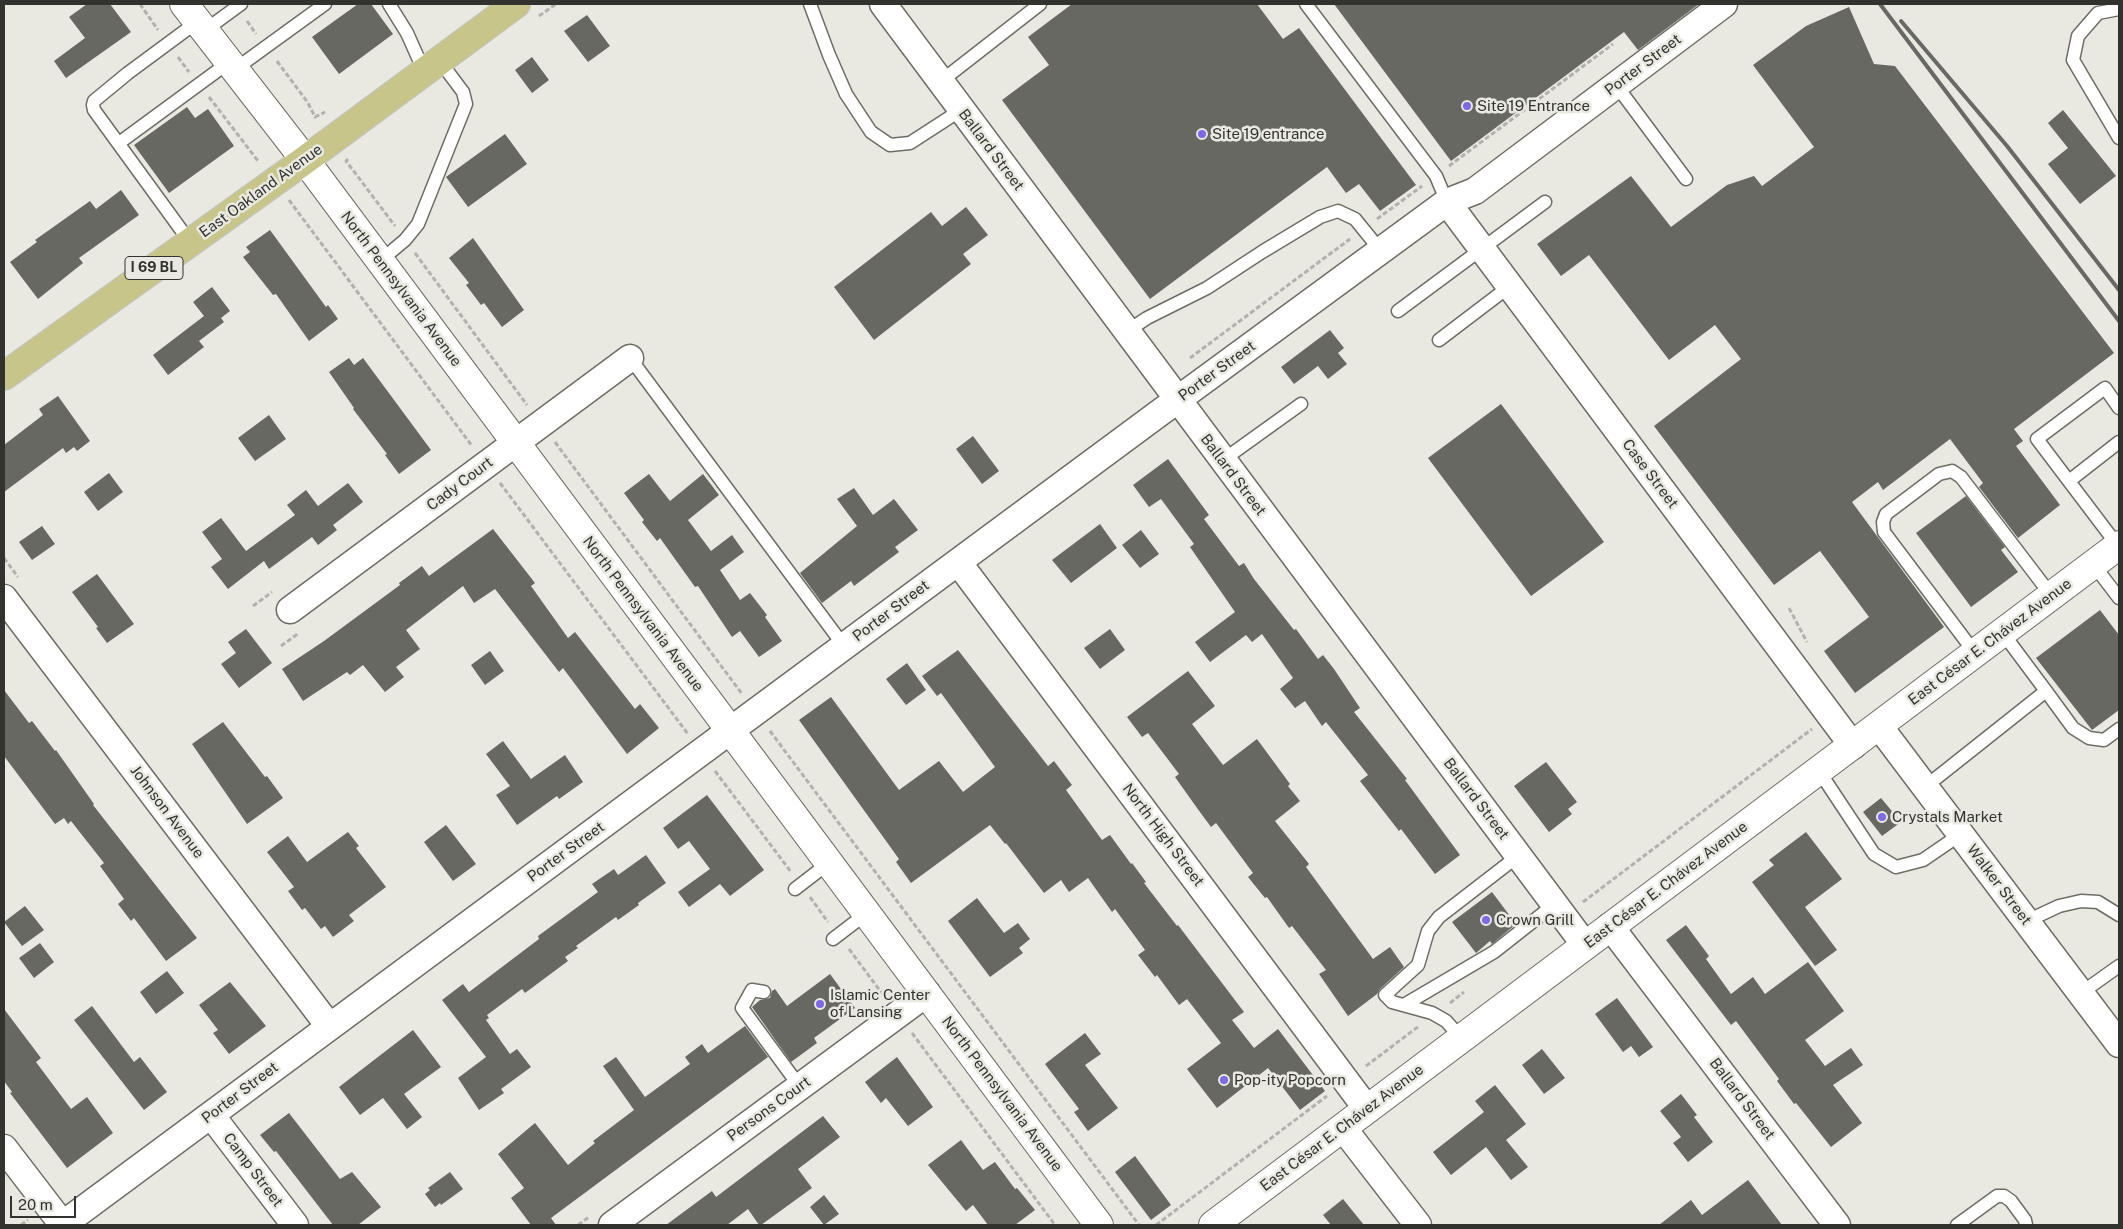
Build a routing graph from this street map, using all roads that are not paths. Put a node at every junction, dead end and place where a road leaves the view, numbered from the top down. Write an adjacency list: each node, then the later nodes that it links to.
1 (325, 4): 13 (lane)
2 (389, 4): 12 (lane)
3 (516, 4): 12 (main road, East Oakland Avenue / I 69 BL)
4 (810, 4): 16 (lane)
5 (883, 4): 14 (street, Ballard Street)
6 (1040, 4): 14 (lane)
7 (1306, 4): 21 (lane)
8 (1724, 4): 15 (street, Porter Street)
9 (239, 5): 11 (lane)
10 (2119, 9): 17 (lane)
11 (195, 19): 13 (street, North Pennsylvania Avenue); 18 (lane)
12 (432, 65): 19 (main road, East Oakland Avenue / I 69 BL); 26 (lane)
13 (231, 66): 18 (lane); 19 (street, North Pennsylvania Avenue)
14 (940, 82): 16 (street, Ballard Street)
15 (1616, 85): 20 (lane); 21 (street, Porter Street)
16 (961, 110): 29 (street, Ballard Street)
17 (2119, 138)
18 (119, 143): 23 (lane)
19 (305, 160): 23 (main road, East Oakland Avenue / I 69 BL); 26 (street, North Pennsylvania Avenue)
20 (1686, 179)
21 (1447, 202): 24 (street, Case Street); 25 (street, Porter Street)
22 (1545, 202): 24 (lane)
23 (190, 242): 32 (main road, East Oakland Avenue / I 69 BL)
24 (1482, 249): 27 (street, Case Street); 28 (lane)
25 (1381, 251): 29 (lane); 33 (street, Porter Street)
26 (380, 261): 37 (street, North Pennsylvania Avenue)
27 (1510, 286): 30 (lane); 54 (street, Case Street)
28 (1398, 311)
29 (1126, 332): 33 (street, Ballard Street)
30 (1439, 340)
31 (630, 358): 37 (street, Cady Court); 48 (lane)
32 (4, 376)
33 (1178, 400): 38 (street, Ballard Street); 41 (street, Porter Street)
34 (1301, 404): 38 (lane)
35 (2119, 408): 39 (lane)
36 (2119, 442): 39 (lane)
37 (515, 443): 46 (street, Cady Court); 53 (street, North Pennsylvania Avenue)
38 (1223, 460): 58 (street, Ballard Street)
39 (2069, 481): 40 (lane)
40 (2118, 545): 42 (street, East César E. Chávez Avenue)
41 (958, 562): 48 (street, Porter Street); 77 (street, North High Street)
42 (2093, 564): 43 (street, East César E. Chávez Avenue); 45 (lane)
43 (2051, 595): 47 (street, East César E. Chávez Avenue); 49 (lane)
44 (4, 598): 73 (street, Johnson Avenue)
45 (2119, 598)
46 (290, 610)
47 (2002, 632): 49 (street, East César E. Chávez Avenue); 50 (lane)
48 (844, 646): 53 (street, Porter Street)
49 (1975, 653): 51 (street, East César E. Chávez Avenue)
50 (2046, 692): 52 (lane); 56 (lane)
51 (1879, 726): 54 (street, East César E. Chávez Avenue); 56 (street, Walker Street)
52 (2119, 728)
53 (730, 730): 59 (street, North Pennsylvania Avenue); 73 (street, Porter Street)
54 (1853, 746): 55 (street, East César E. Chávez Avenue)
55 (1819, 771): 57 (lane); 65 (street, East César E. Chávez Avenue)
56 (1925, 787): 57 (street, Walker Street)
57 (1961, 834): 64 (street, Walker Street)
58 (1518, 856): 61 (street, Ballard Street); 72 (lane)
59 (830, 862): 60 (lane); 62 (street, North Pennsylvania Avenue)
60 (798, 887)
61 (1555, 904): 67 (street, Ballard Street); 72 (lane)
62 (867, 913): 66 (lane); 70 (street, North Pennsylvania Avenue)
63 (2119, 915): 64 (lane)
64 (2027, 921): 71 (street, Walker Street)
65 (1610, 926): 67 (street, East César E. Chávez Avenue); 87 (street, Ballard Street)
66 (835, 937)
67 (1585, 945): 74 (street, East César E. Chávez Avenue)
68 (2119, 966): 71 (lane)
69 (764, 992): 76 (lane)
70 (926, 993): 76 (street, Persons Court); 84 (street, North Pennsylvania Avenue)
71 (2081, 993): 75 (street, Walker Street)
72 (1404, 1005): 74 (lane)
73 (329, 1026): 78 (street, Porter Street)
74 (1462, 1038): 77 (street, East César E. Chávez Avenue)
75 (2119, 1044)
76 (800, 1087): 83 (street, Persons Court)
77 (1367, 1109): 79 (street, East César E. Chávez Avenue)
78 (211, 1115): 81 (street, Porter Street); 82 (street, Camp Street)
79 (1343, 1128): 85 (street, East César E. Chávez Avenue); 86 (street)
80 (4, 1148): 81 (street)
81 (62, 1225)
82 (295, 1225)
83 (612, 1225)
84 (1099, 1225)
85 (1213, 1225)
86 (1418, 1225)
87 (1837, 1225)
88 (1957, 1225): 89 (lane)
89 (2026, 1225)

